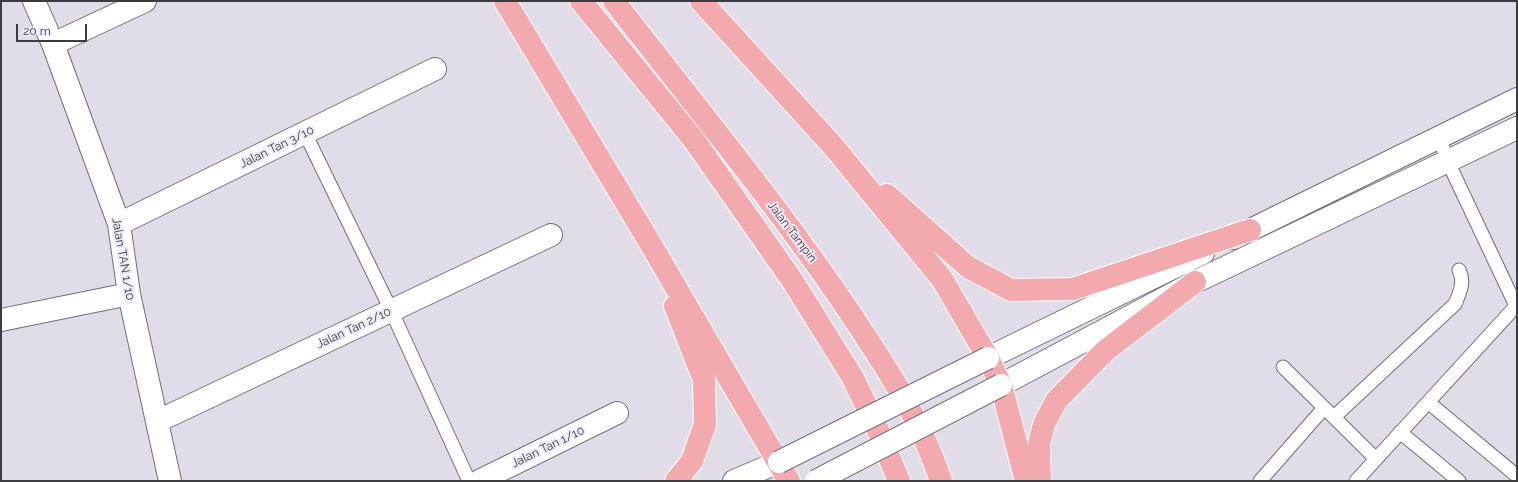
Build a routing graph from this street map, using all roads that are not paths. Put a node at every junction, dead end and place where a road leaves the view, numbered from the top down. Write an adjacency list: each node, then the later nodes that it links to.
1 (34, 1): 7 (street, Jalan TAN 1/10)
2 (145, 1): 7 (street)
3 (505, 1): 18 (highway)
4 (582, 1): 43 (highway)
5 (614, 1): 44 (highway, Jalan Tampin)
6 (701, 1): 13 (highway)
7 (53, 44): 15 (street, Jalan TAN 1/10)
8 (435, 69): 11 (street, Jalan Tan 3/10)
9 (1517, 99): 12 (street)
10 (1517, 128): 14 (street)
11 (305, 133): 15 (street, Jalan Tan 3/10); 23 (lane)
12 (1439, 137): 14 (lane); 16 (street)
13 (833, 146): 16 (highway); 25 (highway)
14 (1448, 162): 20 (street); 22 (lane)
15 (119, 224): 21 (street, Jalan TAN 1/10)
16 (1250, 230): 25 (street)
17 (551, 234): 23 (street, Jalan Tan 2/10)
18 (650, 243): 34 (highway); 39 (highway)
19 (1459, 270): 30 (lane)
20 (1195, 282): 27 (street); 46 (highway)
21 (129, 294): 24 (street); 31 (street, Jalan TAN 1/10)
22 (1516, 307): 28 (lane)
23 (391, 310): 31 (street, Jalan Tan 2/10); 37 (lane)
24 (1, 320)
25 (988, 358): 27 (highway); 34 (street, bridge)
26 (1282, 367): 30 (lane)
27 (1001, 385): 42 (street, bridge); 45 (highway)
28 (1428, 402): 32 (lane); 35 (lane)
29 (617, 413): 38 (street, Jalan Tan 1/10)
30 (1329, 413): 33 (lane); 47 (lane)
31 (158, 421): 36 (street, Jalan TAN 1/10)
32 (1400, 432): 33 (lane); 49 (lane)
33 (1376, 459): 48 (lane)
34 (779, 462): 40 (street); 41 (highway)
35 (1517, 476)
36 (170, 481)
37 (469, 481)
38 (479, 481)
39 (676, 481)
40 (734, 481)
41 (789, 481)
42 (816, 481)
43 (899, 481)
44 (942, 481)
45 (1026, 481)
46 (1040, 481)
47 (1260, 481)
48 (1356, 481)
49 (1459, 481)

